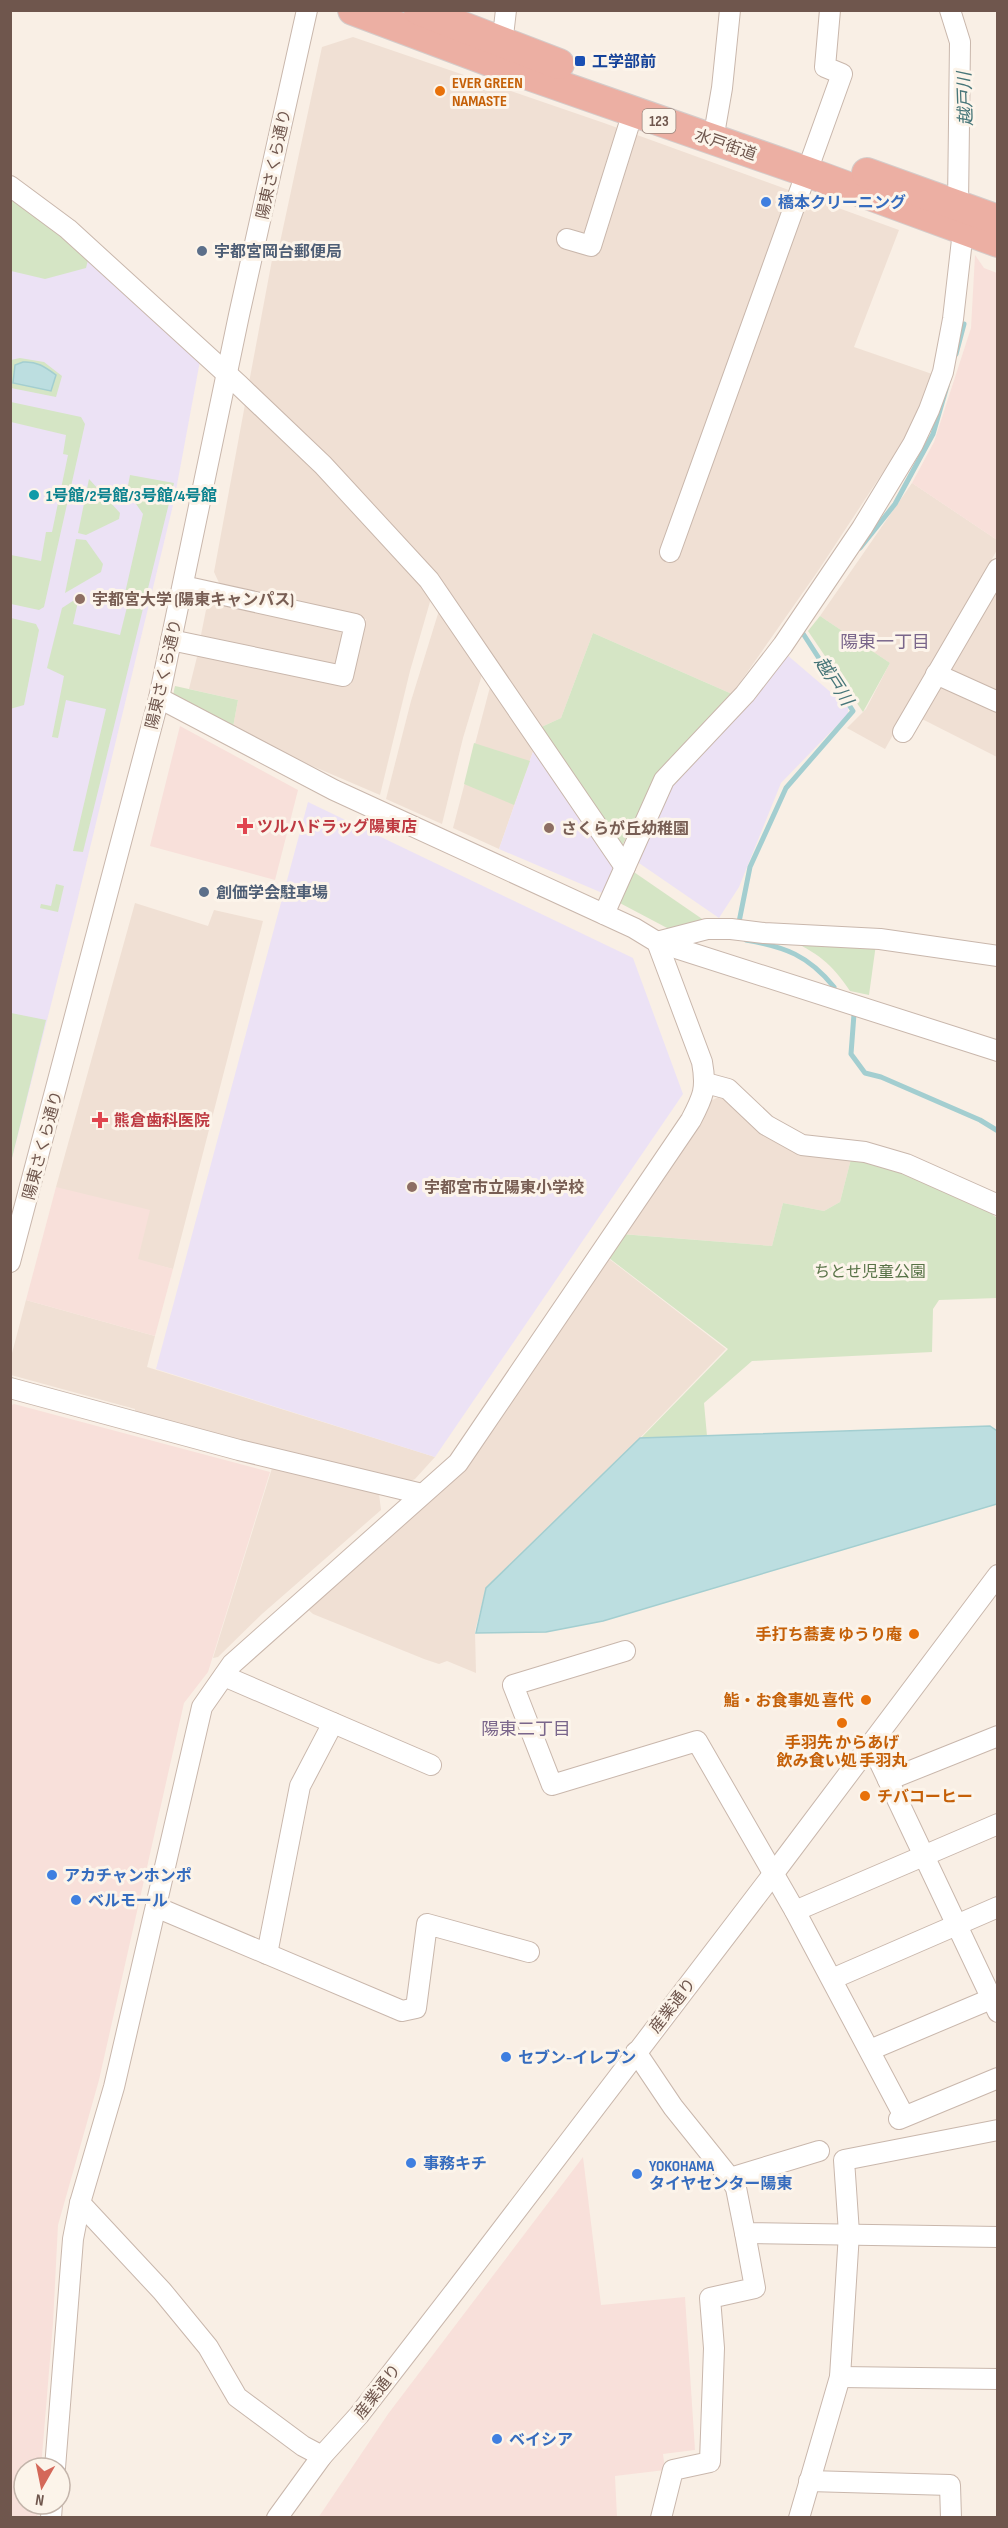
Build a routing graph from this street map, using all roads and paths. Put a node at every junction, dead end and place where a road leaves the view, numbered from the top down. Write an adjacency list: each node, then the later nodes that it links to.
1 (307, 10): 15 (street, 陽東さくら通り)
2 (352, 10): 8 (highway, 水戸街道 / 123)
3 (419, 10): 8 (highway, 水戸街道 / 123)
4 (506, 10): 8 (street)
5 (730, 10): 10 (street)
6 (830, 10): 11 (street)
7 (950, 10): 13 (street)
8 (501, 54): 9 (highway, 水戸街道 / 123); 10 (highway, 水戸街道 / 123)
9 (633, 111): 10 (highway, 水戸街道 / 123); 14 (street)
10 (715, 129): 11 (highway, 水戸街道 / 123)
11 (810, 163): 13 (highway, 水戸街道 / 123); 16 (street)
12 (10, 186): 15 (street)
13 (977, 228): 24 (street)
14 (567, 239)
15 (228, 374): 18 (street, 陽東さくら通り); 24 (street)
16 (670, 552)
17 (998, 569): 20 (street)
18 (183, 586): 19 (street, 陽東さくら通り); 19 (street)
19 (171, 640): 21 (street, 陽東さくら通り)
20 (936, 674): 22 (street); 23 (street)
21 (159, 698): 25 (street); 31 (street, 陽東さくら通り)
22 (998, 702)
23 (903, 732)
24 (625, 867): 25 (street)
25 (604, 914): 26 (street)
26 (657, 942): 27 (street); 28 (street); 29 (street)
27 (998, 956)
28 (998, 1051)
29 (706, 1083): 30 (street); 33 (street)
30 (998, 1204)
31 (10, 1262)
32 (10, 1388): 33 (street)
33 (422, 1494): 36 (street)
34 (998, 1575): 39 (street, 産業通り)
35 (625, 1651): 44 (street)
36 (224, 1676): 37 (street); 45 (street)
37 (333, 1723): 40 (street); 50 (street)
38 (998, 1736): 41 (street)
39 (871, 1744): 41 (street); 44 (street, 産業通り)
40 (431, 1765)
41 (888, 1780): 43 (street)
42 (998, 1824): 43 (street)
43 (924, 1856): 47 (street); 48 (street)
44 (774, 1873): 47 (street); 54 (street, 産業通り)
45 (156, 1907): 50 (street); 59 (street)
46 (998, 1907): 48 (street)
47 (795, 1911): 51 (street)
48 (957, 1924): 51 (street); 52 (street)
49 (529, 1952): 50 (street)
50 (267, 1954)
51 (832, 1979): 53 (street)
52 (996, 2002): 53 (street)
53 (870, 2050): 55 (street)
54 (636, 2052): 58 (street); 66 (street, 産業通り)
55 (998, 2078)
56 (998, 2130): 61 (street)
57 (819, 2151): 58 (street)
58 (730, 2178): 60 (street)
59 (80, 2203): 65 (street); 66 (street)
60 (745, 2233): 61 (street); 69 (street)
61 (849, 2233): 62 (street); 63 (street)
62 (998, 2237)
63 (840, 2377): 64 (street); 67 (street)
64 (998, 2379)
65 (56, 2456)
66 (322, 2456): 68 (street, 産業通り)
67 (809, 2481): 70 (street); 71 (street)
68 (277, 2517)
69 (661, 2517)
70 (799, 2517)
71 (951, 2517)

